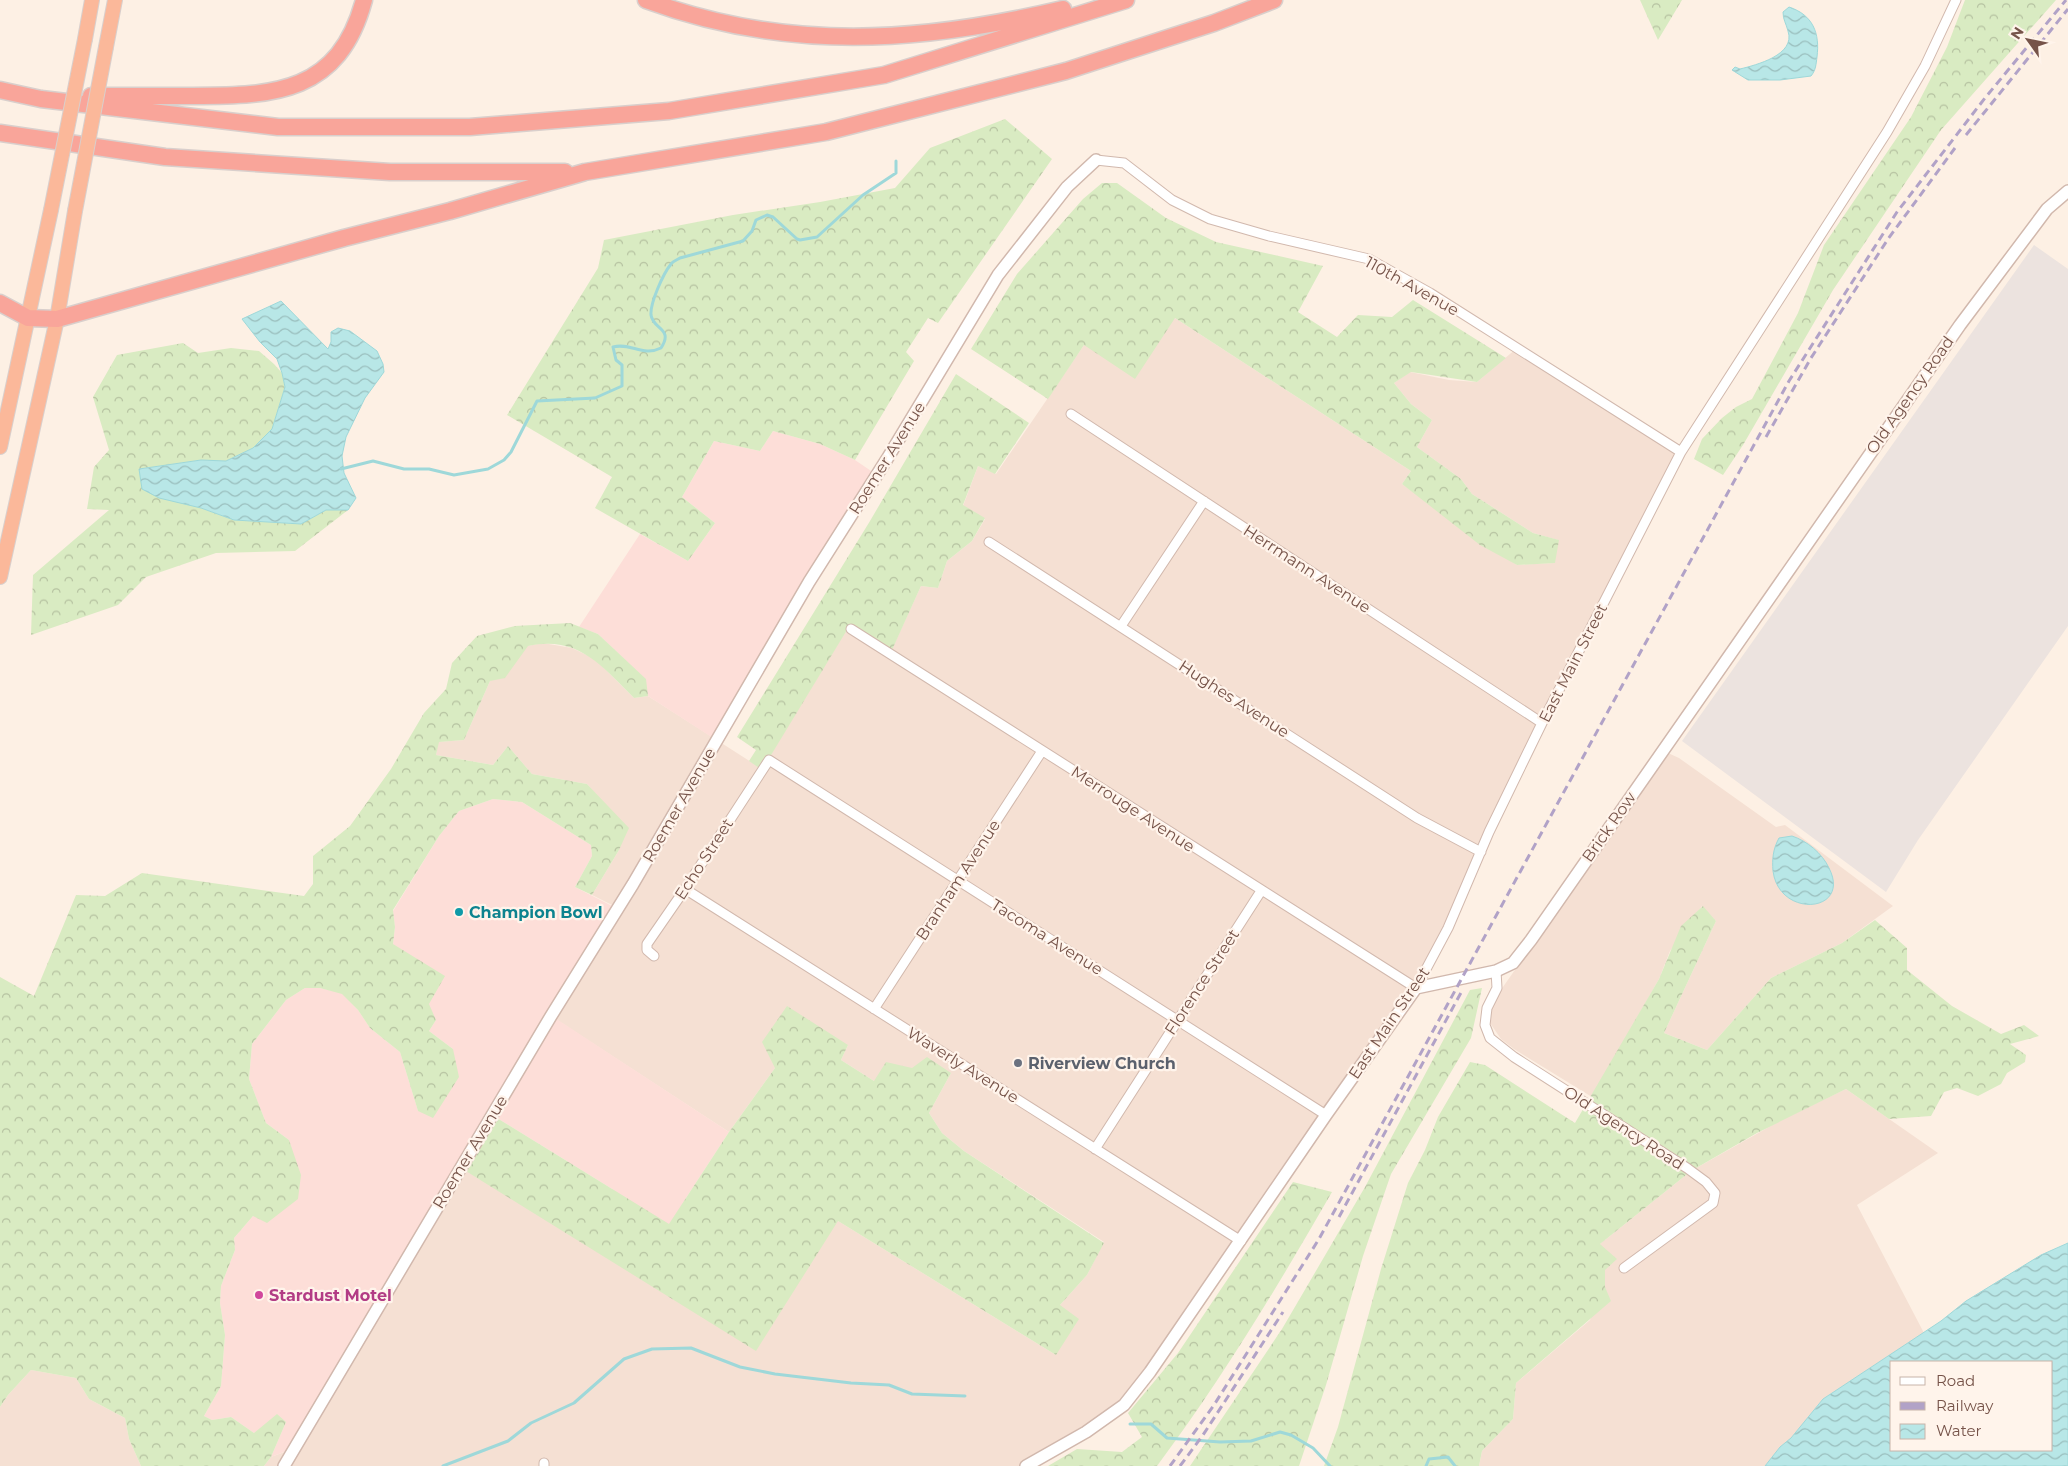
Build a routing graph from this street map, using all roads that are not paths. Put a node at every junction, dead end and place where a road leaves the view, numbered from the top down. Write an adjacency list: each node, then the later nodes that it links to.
1 (92, 0): 16 (highway, bridge)
2 (115, 0): 17 (highway, bridge)
3 (364, 0): 10 (highway)
4 (646, 0): 5 (highway)
5 (1102, 0)
6 (1126, 0): 10 (highway)
7 (1274, 0): 13 (highway)
8 (1956, 0): 20 (street, East Main Street)
9 (0, 90): 10 (highway)
10 (41, 99)
11 (0, 133): 13 (highway)
12 (1096, 160): 20 (street, 110th Avenue); 43 (street, Roemer Avenue)
13 (585, 172): 17 (highway)
14 (2068, 191): 24 (street, Old Agency Road)
15 (0, 304): 16 (highway)
16 (28, 318): 17 (highway); 19 (highway)
17 (56, 319): 23 (highway)
18 (1071, 414): 21 (street, Herrmann Avenue)
19 (0, 447)
20 (1681, 452): 27 (street, East Main Street)
21 (1204, 502): 25 (street); 27 (street, Herrmann Avenue)
22 (989, 542): 25 (street, Hughes Avenue)
23 (0, 577)
24 (1762, 607): 35 (street, Brick Row)
25 (1121, 626): 30 (street, Hughes Avenue)
26 (851, 630): 28 (street, Merrouge Avenue)
27 (1542, 723): 30 (street, East Main Street)
28 (1042, 751): 31 (street, Branham Avenue); 33 (street, Merrouge Avenue)
29 (769, 760): 31 (street, Tacoma Avenue); 32 (street, Echo Street)
30 (1481, 852): 36 (street, East Main Street)
31 (958, 880): 37 (street, Branham Avenue); 38 (street, Tacoma Avenue)
32 (685, 889): 34 (street, Echo Street); 37 (street, Waverly Avenue)
33 (1261, 891): 36 (street, Merrouge Avenue); 38 (street, Florence Street)
34 (654, 956)
35 (1496, 972): 36 (street, Brick Row); 42 (street, Old Agency Road)
36 (1416, 988): 39 (street, East Main Street)
37 (874, 1009): 40 (street, Waverly Avenue)
38 (1178, 1020): 39 (street, Tacoma Avenue); 40 (street, Florence Street)
39 (1326, 1115): 41 (street, East Main Street)
40 (1095, 1149): 41 (street, Waverly Avenue)
41 (1241, 1241): 44 (street, East Main Street)
42 (1624, 1268)
43 (284, 1466)
44 (1026, 1466)

